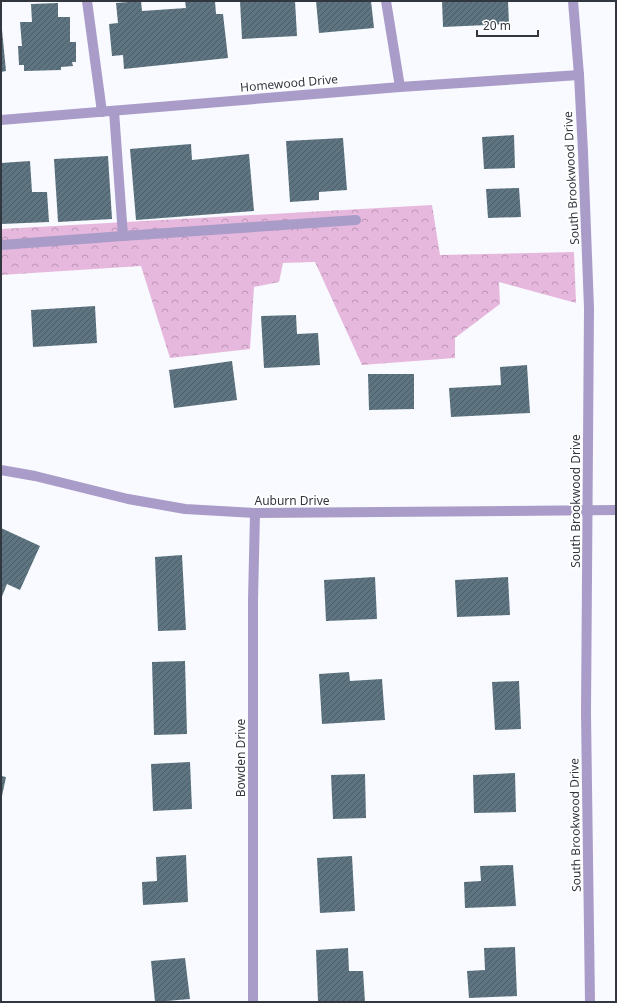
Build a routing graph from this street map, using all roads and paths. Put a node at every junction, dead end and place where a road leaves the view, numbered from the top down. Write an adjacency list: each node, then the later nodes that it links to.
1 (87, 1): 7 (street)
2 (386, 1): 5 (street)
3 (573, 1): 4 (street, South Brookwood Drive)
4 (579, 75): 5 (street, Homewood Drive); 13 (street, South Brookwood Drive)
5 (400, 87): 6 (street, Homewood Drive)
6 (114, 111): 7 (street, Homewood Drive); 10 (street)
7 (102, 112): 8 (street, Homewood Drive)
8 (1, 120)
9 (356, 220): 10 (street)
10 (123, 236): 11 (street)
11 (1, 244)
12 (1, 470): 15 (street, Auburn Drive)
13 (588, 510): 14 (street); 15 (street, Auburn Drive); 17 (street, South Brookwood Drive)
14 (616, 510)
15 (255, 513): 16 (street, Bowden Drive)
16 (253, 1002)
17 (590, 1002)

